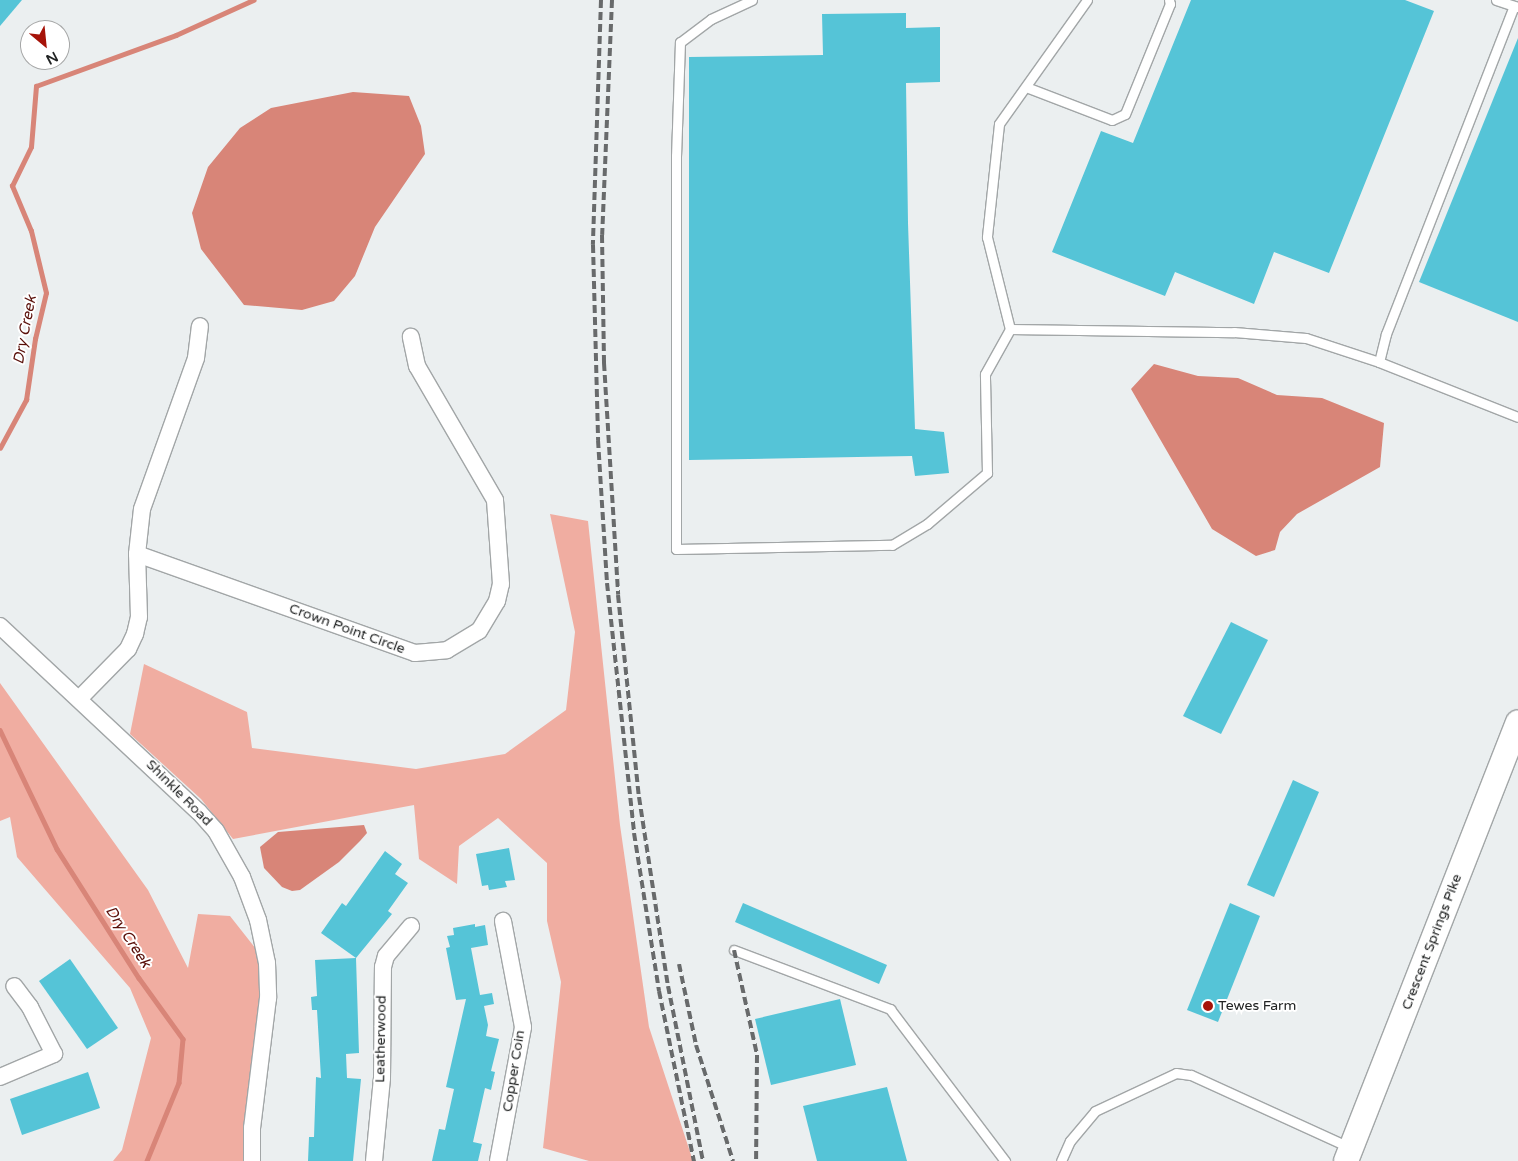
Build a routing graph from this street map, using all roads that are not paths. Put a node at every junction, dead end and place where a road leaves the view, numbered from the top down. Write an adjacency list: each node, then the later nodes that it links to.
1 (752, 0): 8 (lane)
2 (1087, 0): 6 (lane)
3 (1169, 0): 6 (lane)
4 (1496, 0): 5 (lane)
5 (1516, 7): 10 (lane)
6 (1026, 87): 8 (lane)
7 (200, 326): 12 (street)
8 (1010, 329): 10 (lane)
9 (411, 337): 12 (street, Crown Point Circle)
10 (1379, 362): 11 (lane)
11 (1518, 417)
12 (137, 554): 14 (street)
13 (0, 626): 14 (street, Shinkle Road)
14 (79, 698): 23 (street, Shinkle Road)
15 (1518, 722): 21 (main road, Crescent Springs Pike)
16 (503, 921): 25 (street, Copper Coin)
17 (411, 926): 24 (street, Leatherwood)
18 (734, 950): 22 (lane)
19 (14, 986): 20 (street)
20 (0, 1077)
21 (1349, 1155): 26 (lane)
22 (1001, 1160)
23 (252, 1161)
24 (374, 1161)
25 (498, 1161)
26 (1060, 1161)

